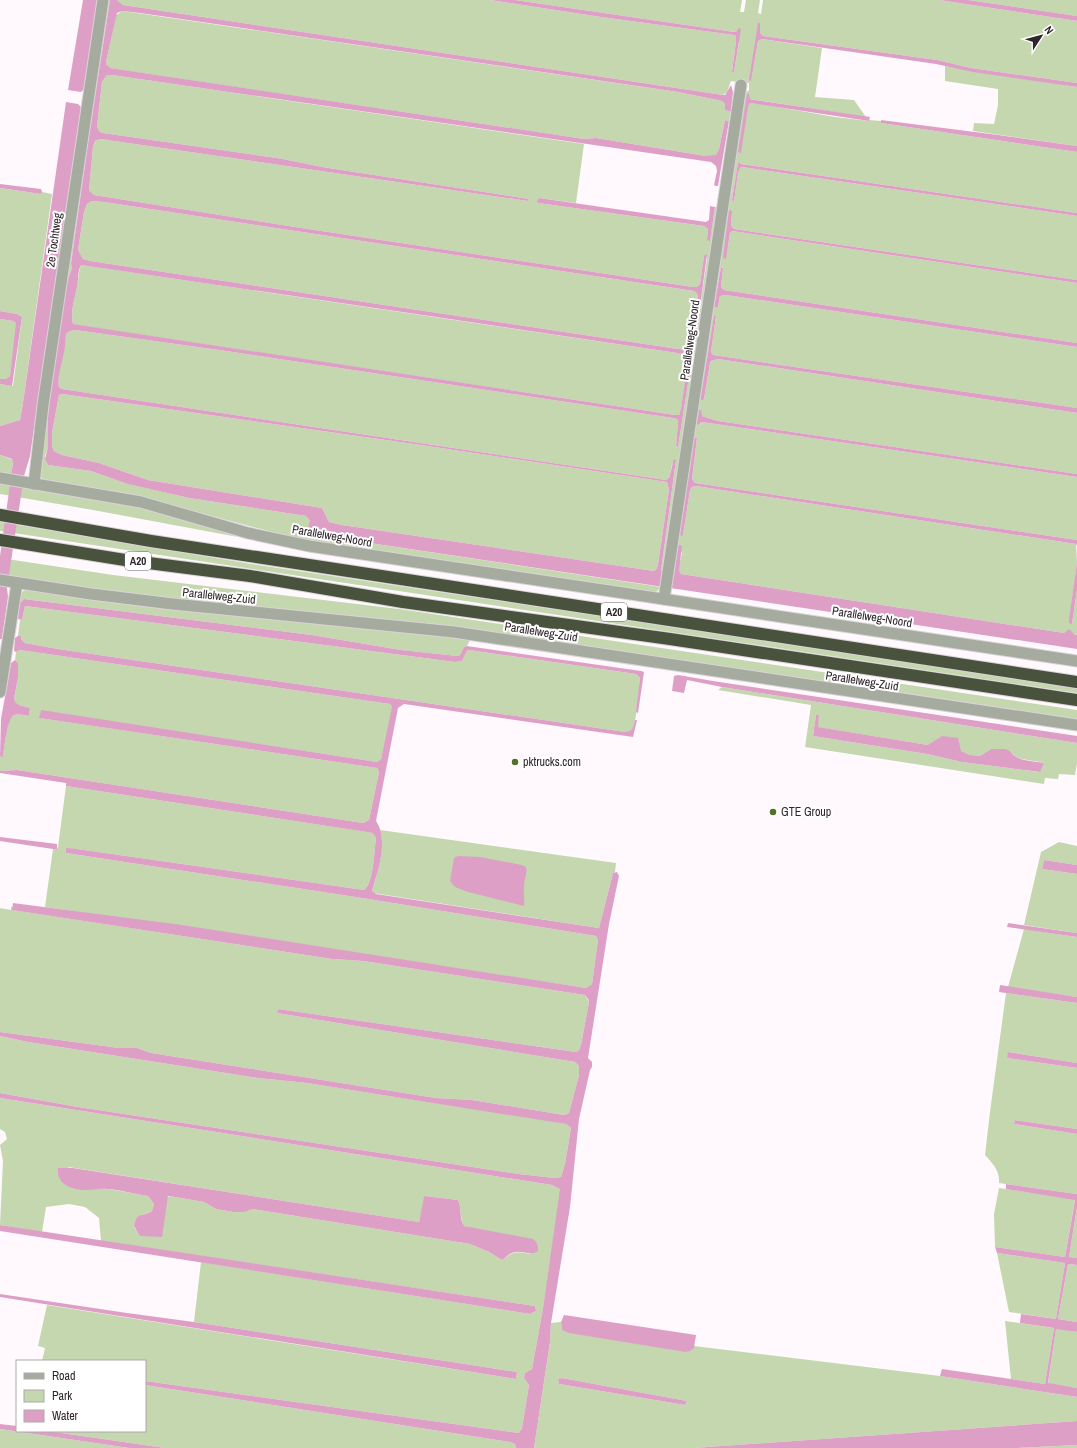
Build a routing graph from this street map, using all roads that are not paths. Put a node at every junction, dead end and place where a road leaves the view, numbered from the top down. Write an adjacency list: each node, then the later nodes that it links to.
1 (103, 0): 4 (street, 2e Tochtweg)
2 (741, 85): 8 (street, Parallelweg-Noord)
3 (3, 479): 4 (street, Parallelweg-Noord)
4 (30, 483): 8 (street, Parallelweg-Noord)
5 (0, 515): 10 (highway, A20)
6 (0, 540): 12 (highway, A20)
7 (9, 582): 11 (street); 13 (street, Parallelweg-Zuid)
8 (664, 596): 9 (street, Parallelweg-Noord)
9 (1077, 661)
10 (1077, 682)
11 (0, 692)
12 (1077, 700)
13 (1077, 725)

